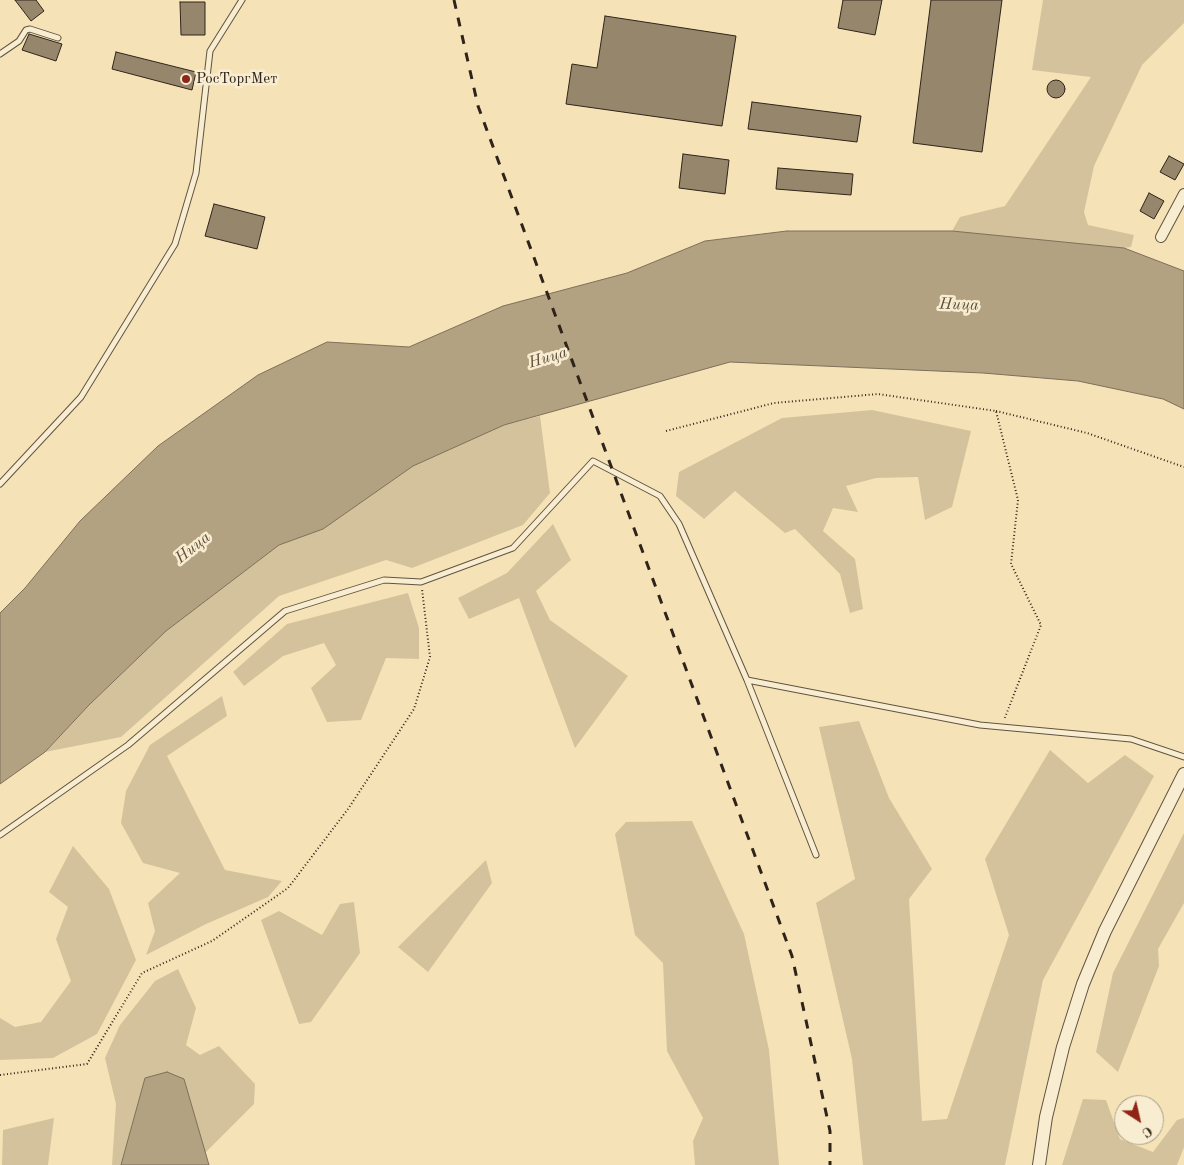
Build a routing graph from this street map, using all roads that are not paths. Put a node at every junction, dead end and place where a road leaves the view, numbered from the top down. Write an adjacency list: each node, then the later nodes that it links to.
1 (242, 0): 6 (lane)
2 (58, 38): 3 (lane)
3 (0, 54)
4 (1184, 194): 5 (street)
5 (1161, 237)
6 (0, 484)
7 (747, 680): 8 (lane); 10 (lane); 11 (lane)
8 (1184, 757)
9 (1184, 774): 12 (street)
10 (0, 835)
11 (816, 855)
12 (1039, 1165)

